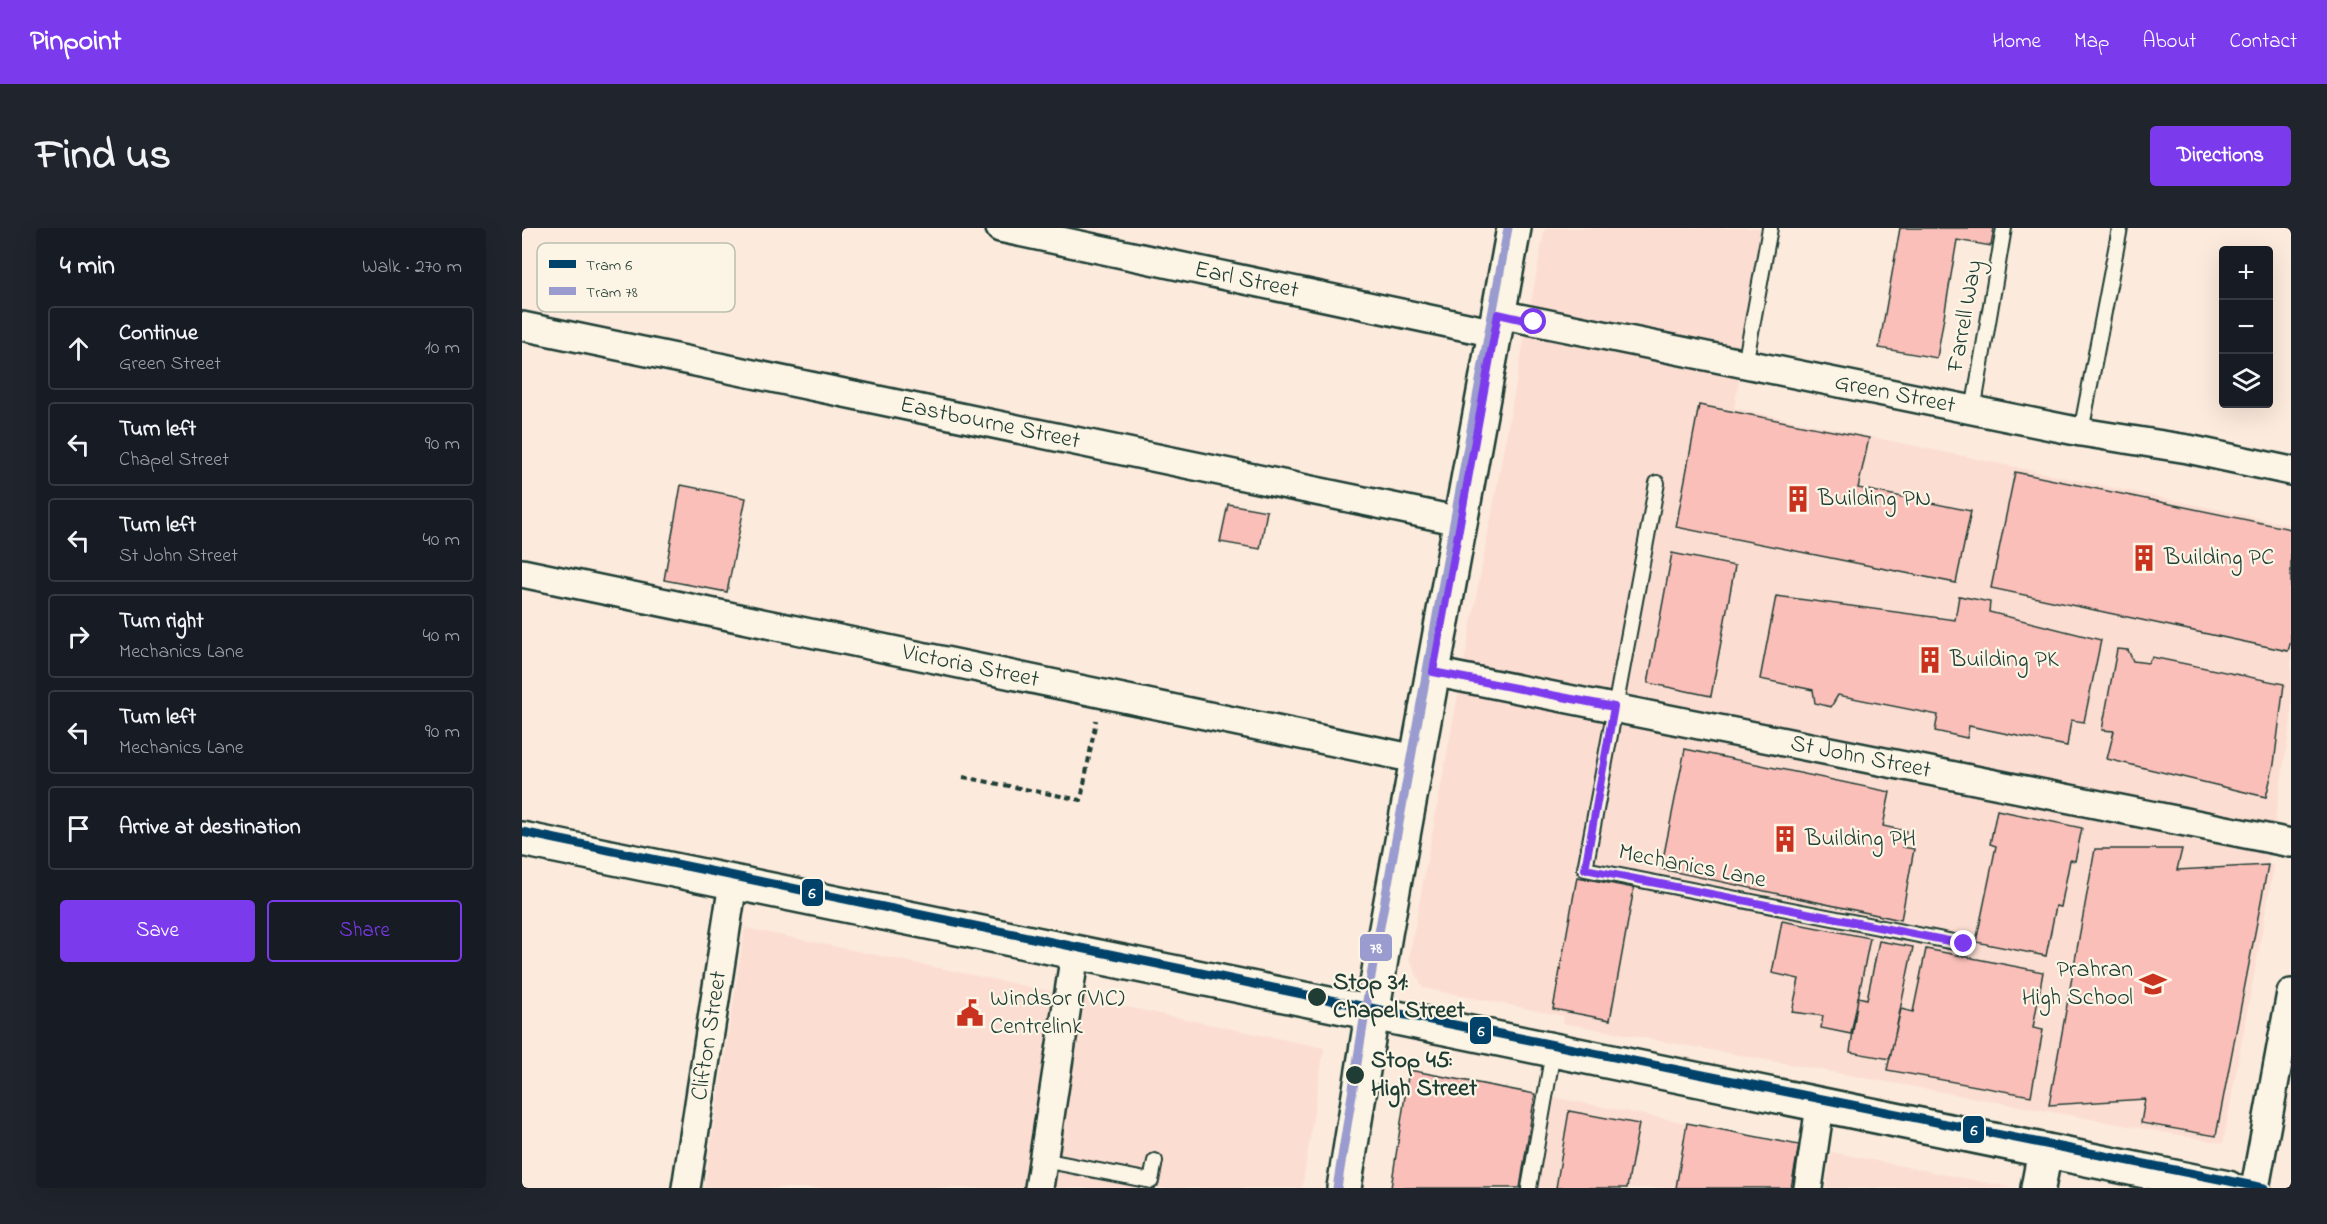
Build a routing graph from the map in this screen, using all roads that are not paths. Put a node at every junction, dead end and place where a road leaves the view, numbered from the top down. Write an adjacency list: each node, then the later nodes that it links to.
1 (1514, 228): 6 (main road)
2 (1770, 228): 8 (lane)
3 (2004, 228): 9 (lane, Farrell Way)
4 (2120, 228): 10 (lane)
5 (1006, 229): 6 (street, Earl Street)
6 (1497, 323): 8 (street, Green Street); 13 (main road)
7 (522, 326): 13 (street, Eastbourne Street)
8 (1745, 365): 9 (street, Green Street)
9 (1973, 411): 10 (street, Green Street)
10 (2081, 432): 11 (street, Green Street)
11 (2291, 471)
12 (1657, 483): 16 (lane, Mechanics Lane)
13 (1460, 521): 15 (main road)
14 (522, 573): 17 (street, Victoria Street)
15 (1433, 672): 16 (street, St John Street); 17 (main road)
16 (1614, 707): 19 (street, St John Street); 21 (lane, Mechanics Lane)
17 (1416, 759): 24 (main road)
18 (522, 839): 20 (main road)
19 (2291, 843)
20 (733, 883): 22 (main road); 31 (street, Clifton Street)
21 (1964, 944)
22 (1075, 953): 24 (main road); 28 (street)
23 (2291, 993): 38 (street)
24 (1371, 1015): 25 (main road); 33 (main road)
25 (1553, 1052): 26 (main road); 34 (lane)
26 (1820, 1106): 27 (main road); 35 (street)
27 (2045, 1151): 36 (main road); 37 (main road)
28 (1043, 1160): 30 (lane); 32 (street)
29 (1155, 1161): 30 (lane)
30 (1135, 1183)
31 (686, 1188)
32 (1039, 1188)
33 (1344, 1188)
34 (1529, 1188)
35 (1808, 1188)
36 (2038, 1188)
37 (2228, 1188)
38 (2255, 1188)

